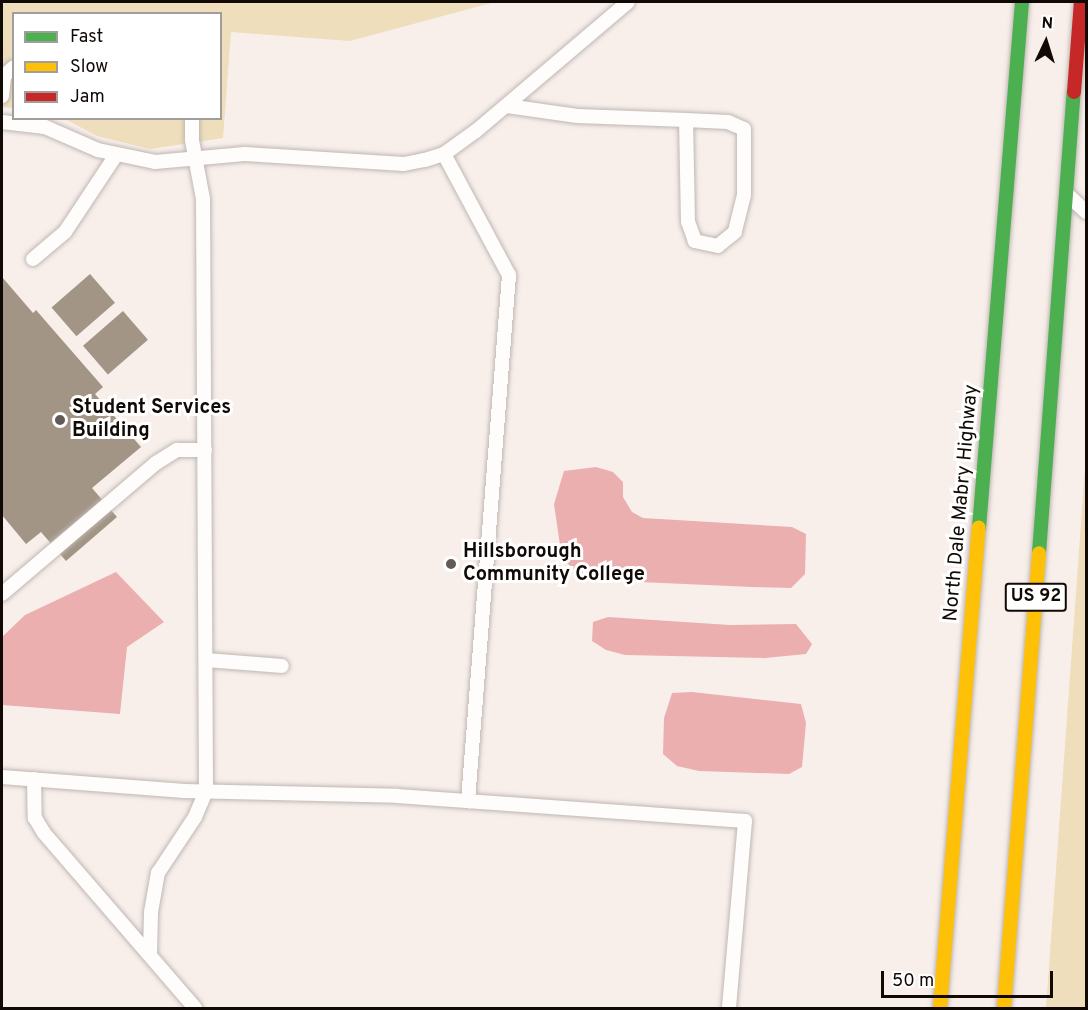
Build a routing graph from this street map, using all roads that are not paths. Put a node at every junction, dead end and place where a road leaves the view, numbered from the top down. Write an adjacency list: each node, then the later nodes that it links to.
1 (628, 2): 6 (lane)
2 (1022, 2): 25 (main road, North Dale Mabry Highway)
3 (1081, 2): 13 (main road, US 92)
4 (12, 69): 5 (lane)
5 (2, 96)
6 (507, 106): 8 (lane); 10 (lane)
7 (192, 120): 12 (lane)
8 (686, 120): 8 (lane)
9 (2, 122): 11 (lane)
10 (444, 153): 12 (lane); 23 (lane)
11 (116, 155): 12 (lane); 15 (lane)
12 (196, 161): 16 (lane)
13 (1066, 193): 14 (lane); 26 (main road, US 92)
14 (1086, 212)
15 (33, 259)
16 (205, 450): 17 (lane); 18 (lane)
17 (2, 594)
18 (207, 660): 19 (lane); 22 (lane)
19 (282, 666)
20 (2, 777): 21 (lane)
21 (34, 779): 22 (lane); 24 (lane)
22 (206, 791): 23 (lane); 24 (lane)
23 (468, 801): 28 (lane)
24 (150, 954): 27 (lane)
25 (939, 1005)
26 (1005, 1006)
27 (195, 1008)
28 (729, 1008)

